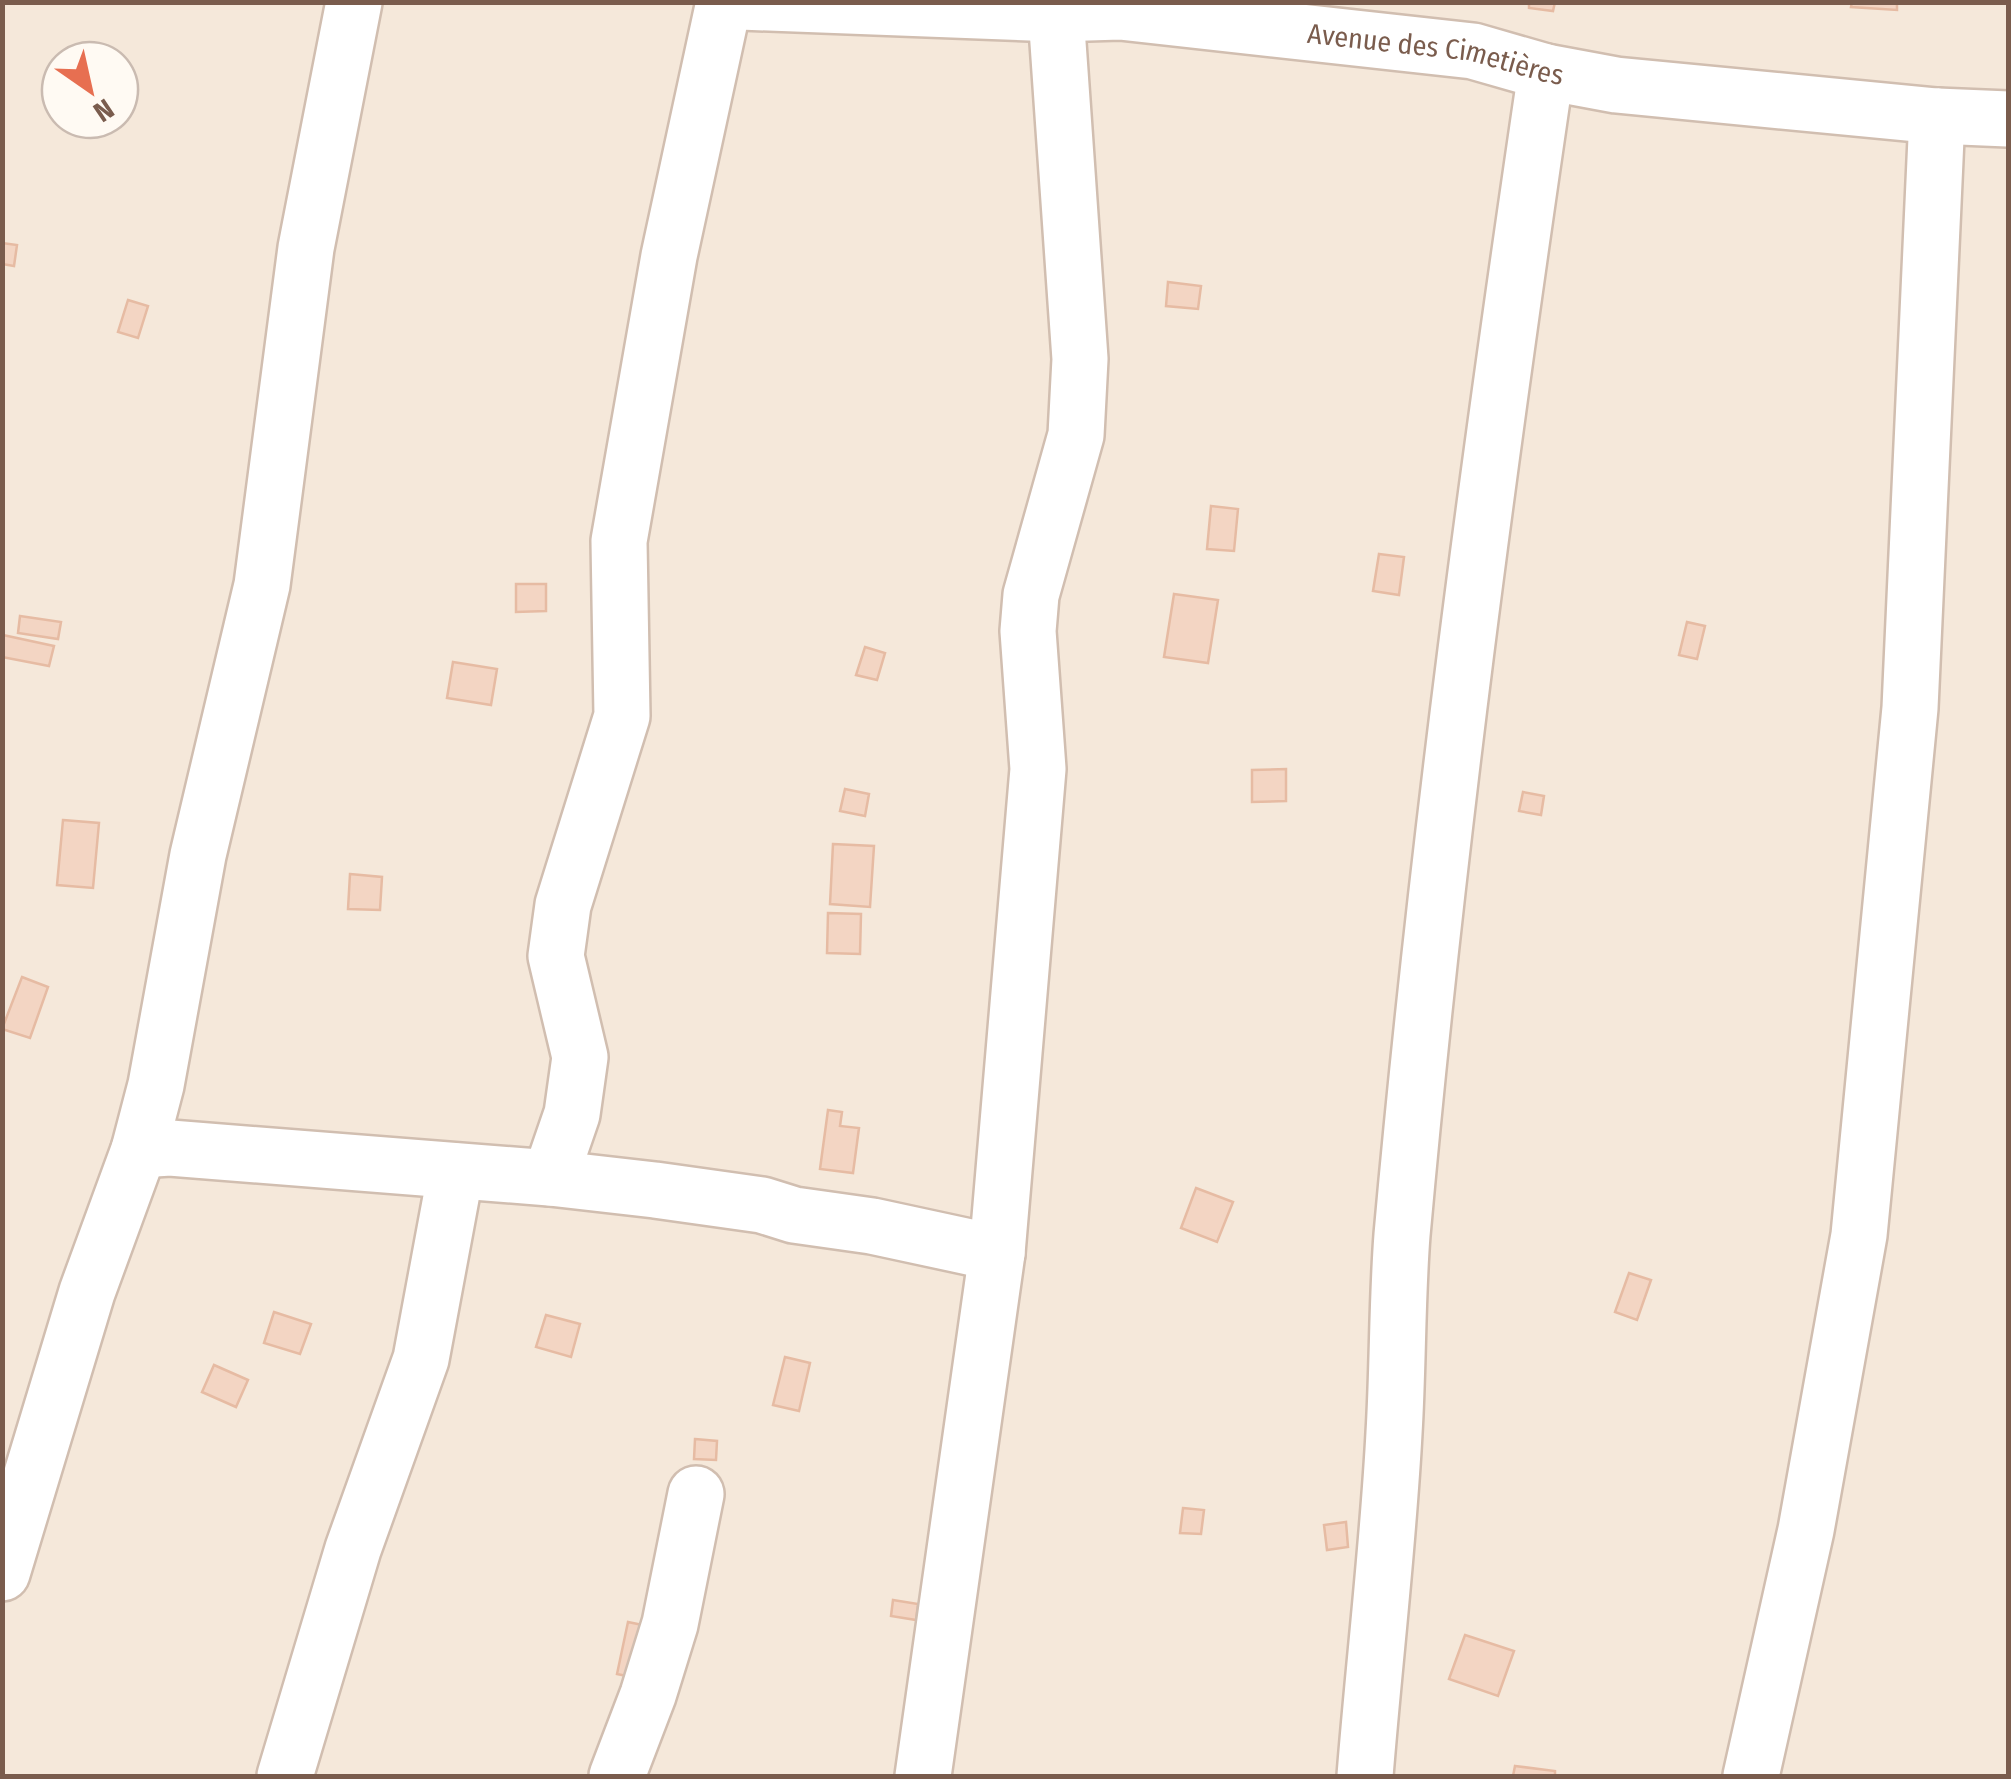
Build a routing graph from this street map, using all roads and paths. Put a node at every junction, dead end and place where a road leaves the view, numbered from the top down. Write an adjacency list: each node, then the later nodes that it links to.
1 (354, 2): 9 (street)
2 (724, 2): 11 (street)
3 (741, 2): 4 (street, Avenue des Cimetières)
4 (1041, 10): 5 (street, Avenue des Cimetières); 12 (street)
5 (1389, 21): 6 (street, Avenue des Cimetières)
6 (1546, 72): 7 (street, Avenue des Cimetières); 18 (street)
7 (1936, 116): 8 (street, Avenue des Cimetières); 19 (street)
8 (2008, 119)
9 (139, 1150): 10 (street); 14 (street)
10 (456, 1170): 11 (street); 15 (street)
11 (550, 1178): 12 (street)
12 (997, 1253): 17 (street)
13 (696, 1494): 16 (street)
14 (2, 1574)
15 (284, 1776)
16 (617, 1776)
17 (923, 1776)
18 (1365, 1776)
19 (1751, 1776)

